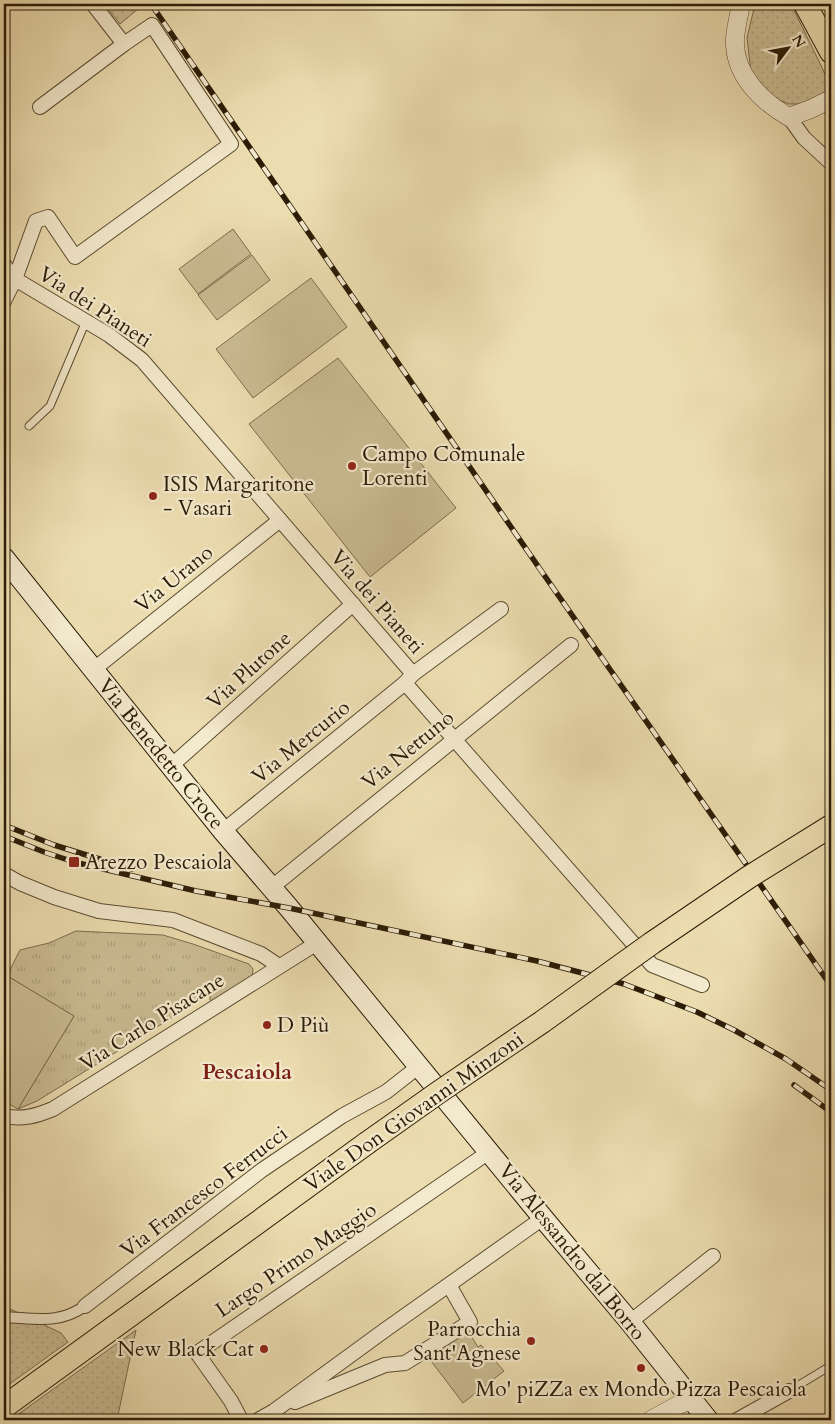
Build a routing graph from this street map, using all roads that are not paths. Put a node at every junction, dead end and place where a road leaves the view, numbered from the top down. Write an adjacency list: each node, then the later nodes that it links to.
1 (93, 4): 4 (street)
2 (741, 4): 8 (street)
3 (805, 4): 5 (main road)
4 (124, 44): 7 (street); 11 (street)
5 (831, 52)
6 (831, 99): 8 (street)
7 (40, 107)
8 (789, 117): 9 (street)
9 (831, 163)
10 (4, 265): 11 (street)
11 (15, 279): 12 (street); 13 (street, Via dei Pianeti)
12 (4, 300)
13 (86, 321): 14 (lane); 15 (street, Via dei Pianeti)
14 (29, 426)
15 (280, 520): 17 (street, Via dei Pianeti); 20 (street, Via Urano)
16 (4, 558): 20 (main road, Via Benedetto Croce)
17 (353, 604): 21 (street, Via dei Pianeti); 23 (street, Via Plutone)
18 (500, 609): 21 (street, Via Mercurio)
19 (571, 645): 22 (street, Via Nettuno)
20 (93, 670): 23 (main road, Via Benedetto Croce)
21 (409, 679): 22 (street, Via dei Pianeti); 25 (street, Via Mercurio)
22 (454, 739): 27 (street, Via Nettuno); 30 (street, Via dei Pianeti)
23 (171, 766): 25 (main road, Via Benedetto Croce)
24 (831, 826): 45 (main road, Viale Don Giovanni Minzoni, bridge)
25 (223, 831): 27 (main road, Via Benedetto Croce)
26 (4, 874): 29 (street)
27 (272, 887): 28 (main road, Via Benedetto Croce)
28 (317, 943): 29 (street, Via Carlo Pisacane); 31 (main road, Via Benedetto Croce)
29 (279, 966): 33 (street, Via Carlo Pisacane)
30 (702, 985)
31 (418, 1066): 32 (main road, Via Benedetto Croce); 38 (street, Via Francesco Ferrucci)
32 (435, 1086): 34 (main road, Via Alessandro dal Borro)
33 (4, 1116)
34 (489, 1152): 35 (main road, Via Alessandro dal Borro); 48 (street, Largo Primo Maggio)
35 (543, 1218): 37 (street); 40 (main road, Via Alessandro dal Borro)
36 (713, 1256): 40 (street)
37 (449, 1285): 46 (street); 46 (street)
38 (85, 1306): 39 (street, Via Francesco Ferrucci)
39 (4, 1317)
40 (630, 1322): 42 (main road, Via Alessandro dal Borro)
41 (827, 1368): 43 (lane)
42 (677, 1382): 44 (main road, Via Alessandro dal Borro); 47 (street)
43 (789, 1391): 52 (street)
44 (691, 1401): 47 (street); 51 (main road, Via Alessandro dal Borro)
45 (4, 1407)
46 (274, 1411): 50 (street)
47 (662, 1418)
48 (241, 1420): 49 (street, Largo Primo Maggio)
49 (246, 1420)
50 (258, 1420)
51 (708, 1420)
52 (737, 1420)

